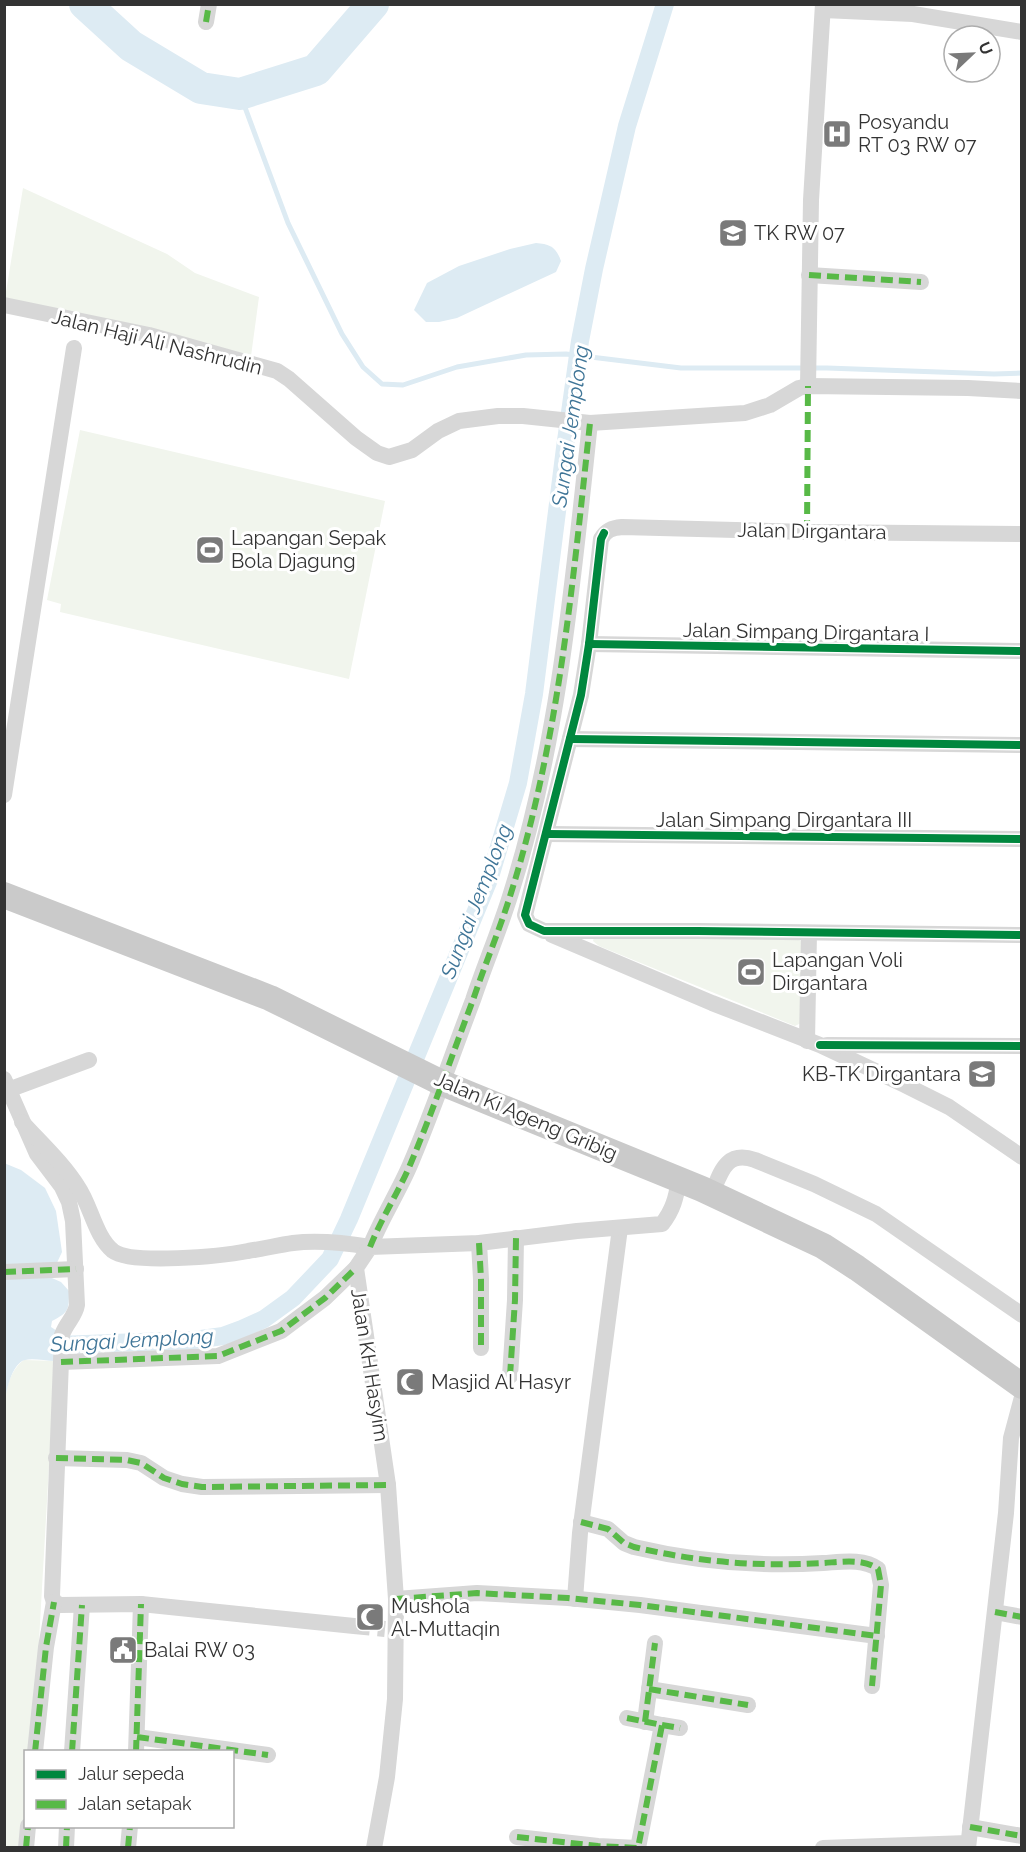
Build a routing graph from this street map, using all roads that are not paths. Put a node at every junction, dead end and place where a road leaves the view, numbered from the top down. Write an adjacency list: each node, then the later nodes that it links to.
1 (209, 4): 3 (street)
2 (823, 7): 4 (street); 5 (street)
3 (206, 22)
4 (1022, 32)
5 (809, 275): 6 (street); 9 (street)
6 (921, 282)
7 (4, 305): 11 (street, Jalan Haji Ali Nashrudin)
8 (74, 348): 17 (street)
9 (808, 381): 10 (street); 11 (street)
10 (1022, 391)
11 (586, 422): 27 (street, Jalan KH Hasyim)
12 (1022, 534): 13 (street, Jalan Dirgantara)
13 (590, 644): 14 (street, Jalan Simpang Dirgantara I); 15 (street)
14 (1022, 651)
15 (570, 739): 16 (street); 18 (street)
16 (1022, 746)
17 (4, 795)
18 (547, 834): 19 (street, Jalan Simpang Dirgantara III); 21 (street)
19 (1022, 839)
20 (4, 895): 27 (main road, Jalan Ki Ageng Gribig)
21 (544, 931): 22 (street); 24 (street)
22 (809, 933): 23 (street); 24 (street)
23 (1022, 934)
24 (813, 1043): 25 (street); 30 (street)
25 (1022, 1046)
26 (89, 1060): 28 (street)
27 (440, 1082): 31 (main road, Jalan Ki Ageng Gribig); 36 (street, Jalan KH Hasyim)
28 (6, 1085): 29 (street)
29 (22, 1122): 36 (street); 38 (street)
30 (1022, 1157)
31 (679, 1180): 32 (main road, Jalan Ki Ageng Gribig); 33 (street)
32 (711, 1193): 40 (street); 44 (main road, Jalan Ki Ageng Gribig)
33 (620, 1227): 34 (street); 48 (street)
34 (516, 1238): 35 (street); 43 (street)
35 (479, 1243): 36 (street); 41 (street)
36 (365, 1246): 37 (street, Jalan KH Hasyim)
37 (356, 1268): 42 (street); 47 (street, Jalan KH Hasyim)
38 (76, 1269): 39 (street); 42 (street)
39 (4, 1272)
40 (1022, 1315)
41 (481, 1348)
42 (61, 1360): 46 (street)
43 (510, 1376)
44 (1022, 1386)
45 (1022, 1397): 54 (street)
46 (56, 1458): 47 (street); 51 (street)
47 (388, 1485): 49 (street, Jalan KH Hasyim)
48 (582, 1522): 50 (street); 57 (street)
49 (396, 1599): 50 (street); 82 (street, Jalan KH Hasyim)
50 (575, 1599): 57 (street)
51 (54, 1602): 53 (street); 67 (street)
52 (141, 1604): 53 (street); 56 (street); 66 (street)
53 (82, 1605): 68 (street)
54 (995, 1612): 55 (street); 77 (street)
55 (1022, 1617)
56 (354, 1626)
57 (876, 1636): 59 (street)
58 (655, 1643): 60 (street)
59 (872, 1686)
60 (649, 1689): 61 (street); 63 (street)
61 (748, 1705)
62 (627, 1718): 63 (street)
63 (645, 1722): 64 (street)
64 (662, 1725): 65 (street); 83 (street)
65 (680, 1728)
66 (136, 1744): 69 (street)
67 (35, 1750)
68 (72, 1750)
69 (208, 1750)
70 (234, 1752): 71 (street)
71 (268, 1755)
72 (28, 1828): 79 (street)
73 (67, 1828): 80 (street)
74 (130, 1828): 81 (street)
75 (517, 1836): 78 (street)
76 (1022, 1836): 77 (street)
77 (969, 1839): 84 (street)
78 (598, 1847): 83 (street)
79 (26, 1848)
80 (66, 1848)
81 (128, 1848)
82 (374, 1848)
83 (638, 1848)
84 (824, 1848)

